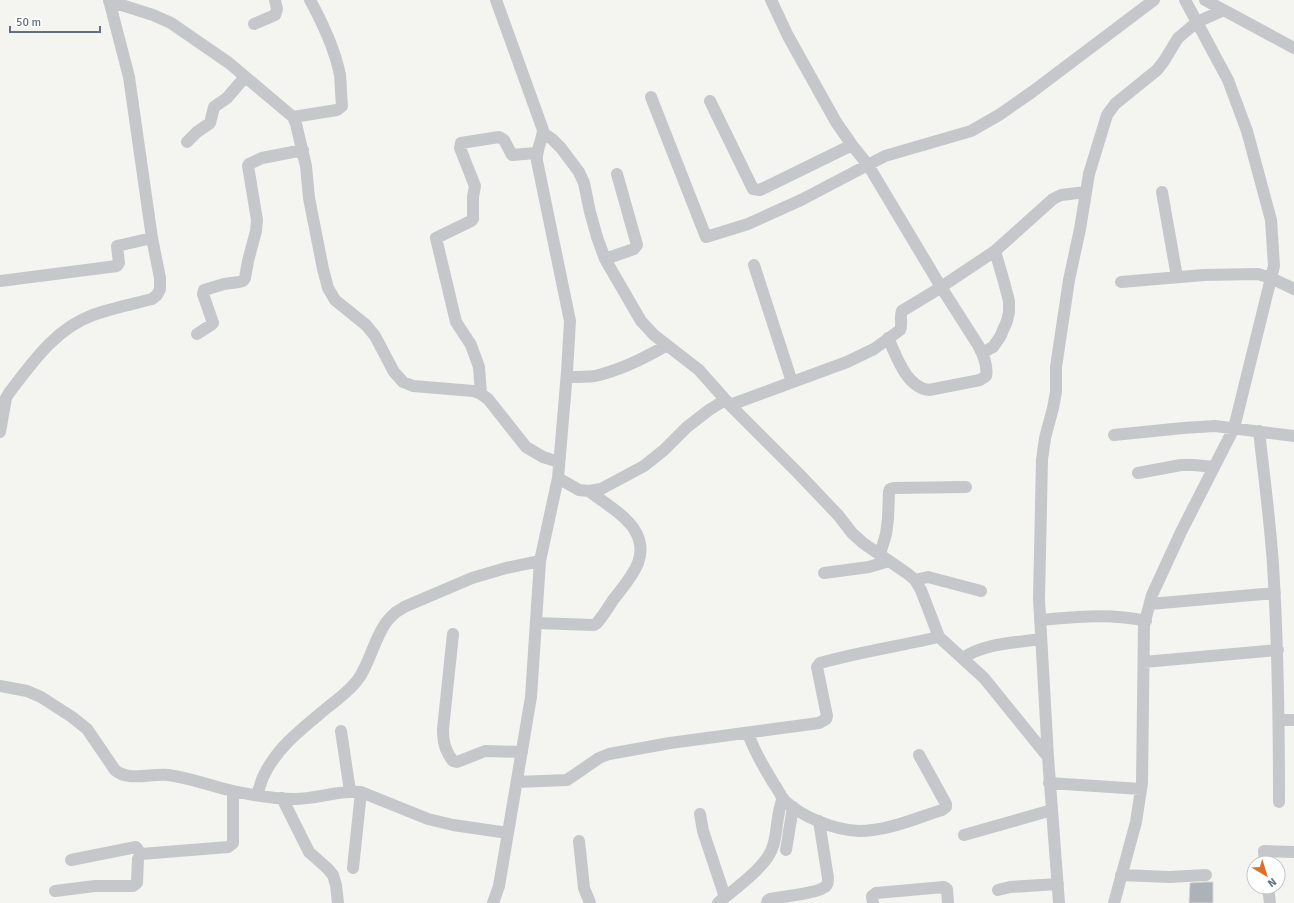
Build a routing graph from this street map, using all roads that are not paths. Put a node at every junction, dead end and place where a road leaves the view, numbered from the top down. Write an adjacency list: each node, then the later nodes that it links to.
1 (109, 0): 15 (street); 28 (street)
2 (275, 0): 13 (street)
3 (310, 0): 18 (street)
4 (496, 0): 11 (street)
5 (505, 0): 11 (street)
6 (771, 0): 21 (street)
7 (1154, 0): 24 (street)
8 (1185, 0): 12 (street)
9 (1205, 0): 10 (street)
10 (1224, 10): 12 (street); 14 (street)
11 (500, 12): 19 (street)
12 (1197, 22): 26 (street); 33 (street)
13 (254, 24)
14 (1294, 48)
15 (245, 77): 18 (street); 20 (street)
16 (651, 97): 24 (street)
17 (710, 101): 21 (street)
18 (293, 117): 22 (street)
19 (543, 133): 23 (street); 30 (street)
20 (187, 142)
21 (852, 145): 24 (street)
22 (303, 150): 38 (street); 44 (street)
23 (536, 154): 42 (street); 44 (street)
24 (868, 165): 36 (street)
25 (618, 174): 30 (street)
26 (1086, 192): 29 (street); 64 (street)
27 (1162, 192): 32 (street)
28 (152, 238): 34 (street); 48 (street)
29 (995, 251): 36 (street); 41 (street)
30 (606, 259): 40 (street)
31 (754, 265): 43 (street)
32 (1177, 276): 33 (street); 35 (street)
33 (1271, 278): 37 (street); 46 (street)
34 (0, 281)
35 (1121, 282)
36 (941, 287): 39 (street); 41 (street)
37 (1294, 289)
38 (197, 334)
39 (888, 338): 41 (street); 43 (street)
40 (667, 345): 42 (street); 45 (street)
41 (982, 353)
42 (567, 378): 51 (street)
43 (792, 382): 45 (street)
44 (481, 394): 51 (street)
45 (727, 403): 56 (street); 57 (street)
46 (1234, 428): 47 (street); 49 (street); 52 (street)
47 (1259, 431): 50 (street); 62 (street)
48 (0, 432)
49 (1114, 435)
50 (1294, 436)
51 (559, 462): 54 (street)
52 (1214, 467): 53 (street); 63 (street)
53 (1138, 473)
54 (558, 478): 56 (street); 58 (street)
55 (966, 487): 57 (street)
56 (589, 491): 66 (street)
57 (884, 557): 59 (street); 60 (street)
58 (540, 561): 66 (street); 86 (street)
59 (824, 573)
60 (915, 580): 61 (street); 68 (street)
61 (981, 590)
62 (1275, 593): 63 (street); 70 (street)
63 (1150, 604): 65 (street)
64 (1040, 620): 65 (street); 69 (street)
65 (1146, 621): 72 (street)
66 (536, 622): 78 (street)
67 (453, 634): 78 (street)
68 (939, 636): 71 (street); 77 (street)
69 (1041, 639): 71 (street); 80 (street)
70 (1278, 650): 72 (street); 74 (street)
71 (963, 658): 80 (street)
72 (1144, 662): 83 (street)
73 (0, 686): 84 (street)
74 (1280, 720): 75 (street); 89 (street)
75 (1294, 720)
76 (341, 731): 85 (street)
77 (748, 732): 81 (street); 88 (street)
78 (522, 752): 81 (street)
79 (919, 755): 93 (street)
80 (1048, 757): 82 (street)
81 (517, 782): 94 (street)
82 (1049, 783): 83 (street); 91 (street)
83 (1141, 789): 103 (street)
84 (234, 791): 86 (street); 99 (street)
85 (355, 792): 87 (street); 94 (street); 102 (street)
86 (257, 795): 87 (street)
87 (282, 798): 109 (street)
88 (783, 798): 90 (street); 108 (street)
89 (1279, 802)
90 (793, 807): 93 (street); 97 (street)
91 (1052, 810): 95 (street); 105 (street)
92 (700, 814): 108 (street)
93 (819, 821): 112 (street)
94 (508, 833): 110 (street)
95 (964, 834)
96 (579, 841): 111 (street)
97 (786, 850)
98 (1294, 852): 100 (street)
99 (141, 854): 101 (street); 107 (street)
100 (1264, 855)
101 (71, 860)
102 (353, 868)
103 (1121, 875): 104 (street); 116 (street)
104 (1206, 875)
105 (1058, 884): 106 (street); 115 (street)
106 (998, 890)
107 (55, 891)
108 (721, 900)
109 (338, 903)
110 (493, 903)
111 (590, 903)
112 (767, 903)
113 (873, 903): 114 (street)
114 (948, 903)
115 (1059, 903)
116 (1114, 903)

